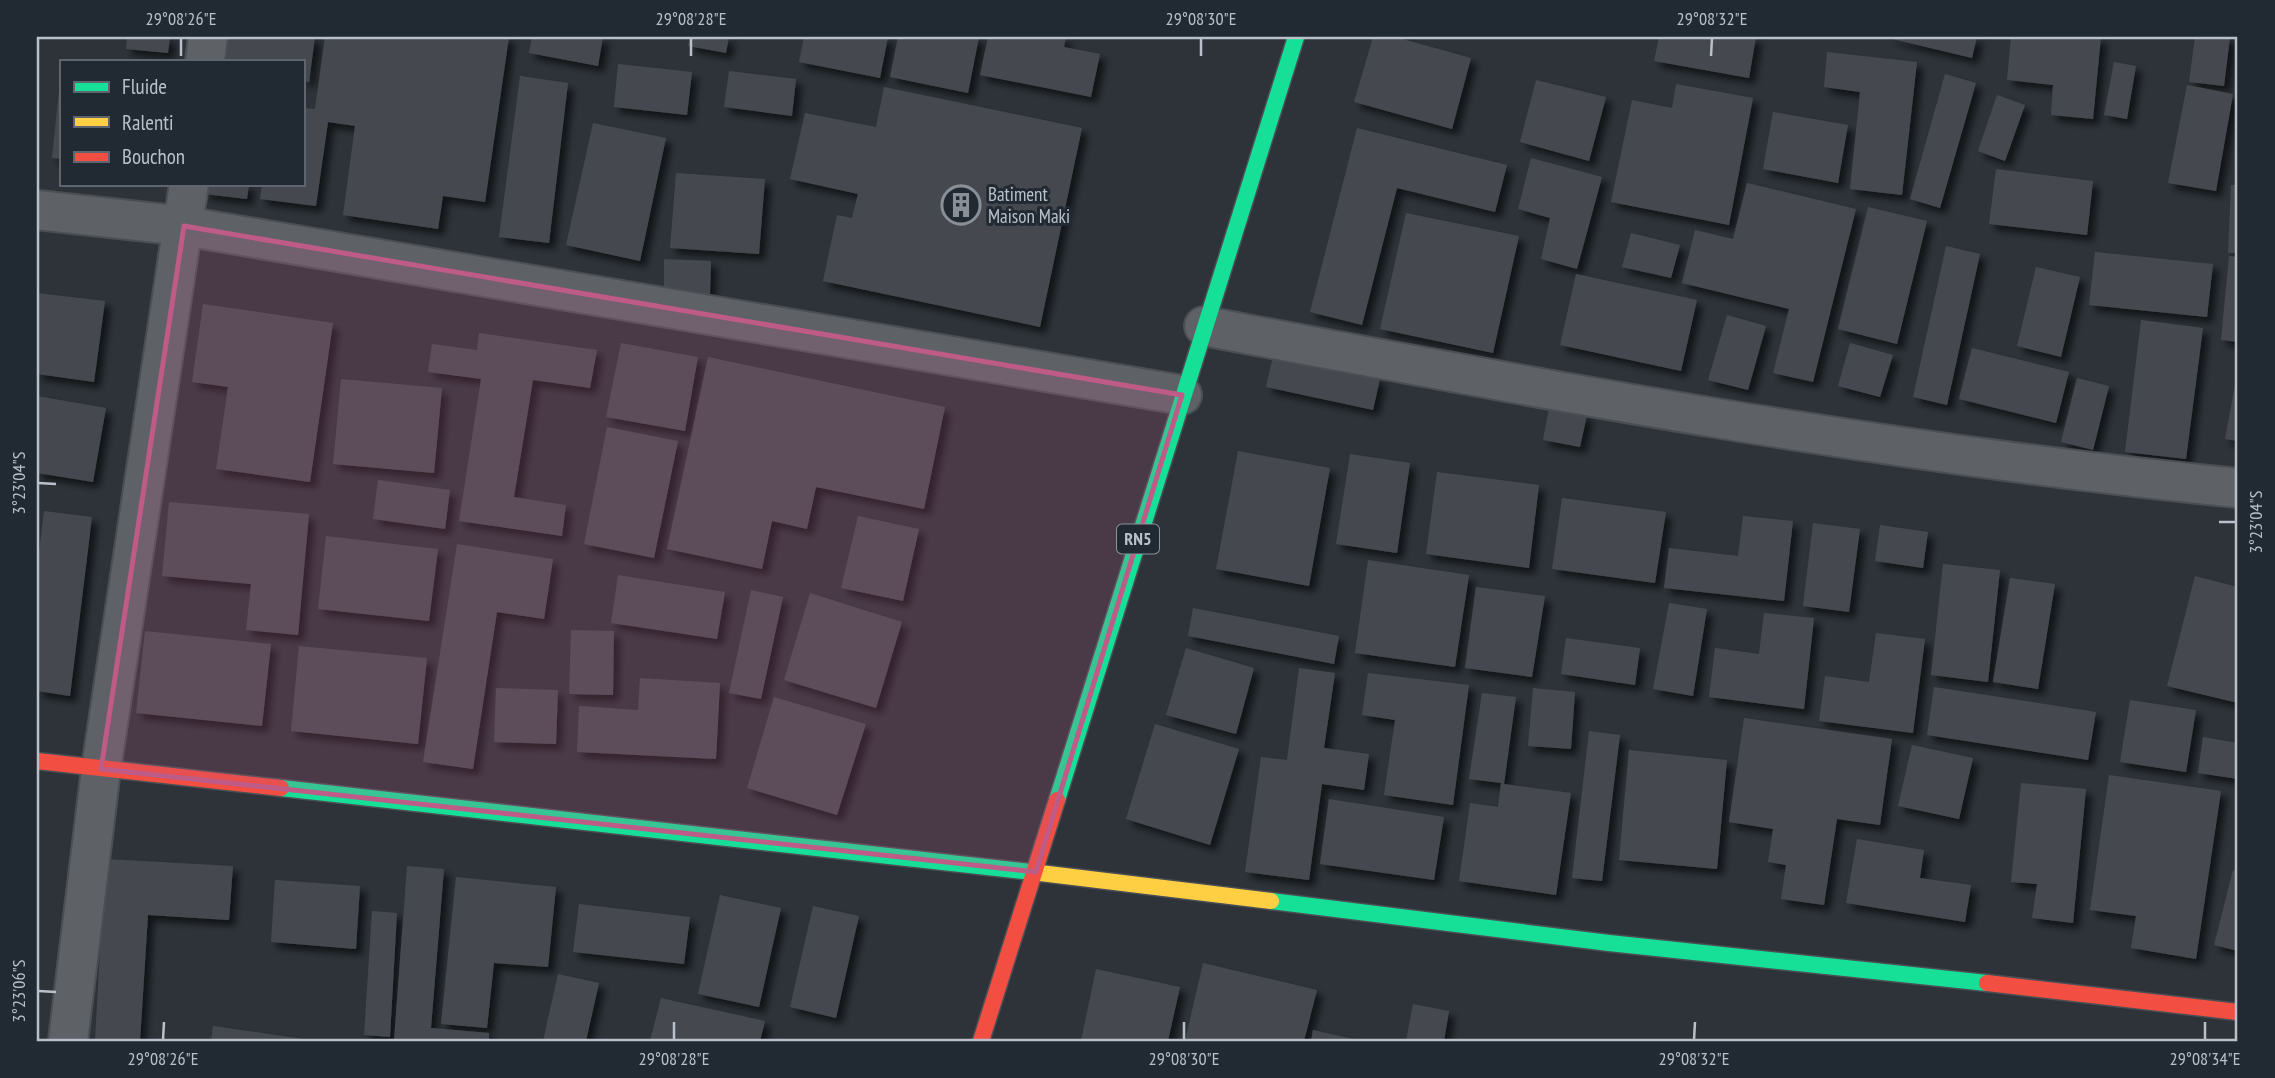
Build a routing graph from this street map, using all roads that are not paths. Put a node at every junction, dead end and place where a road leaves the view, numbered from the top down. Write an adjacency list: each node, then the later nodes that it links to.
1 (208, 37): 3 (street)
2 (1296, 37): 7 (main road, RN5)
3 (205, 60)
4 (189, 186): 6 (street)
5 (37, 210): 6 (street)
6 (184, 226): 8 (street); 11 (street)
7 (1204, 326): 8 (main road, RN5); 9 (street)
8 (1182, 395): 12 (main road, RN5)
9 (2238, 488)
10 (37, 761): 11 (main road)
11 (102, 769): 12 (main road); 14 (street)
12 (1036, 872): 13 (main road); 15 (main road, RN5)
13 (2238, 1012)
14 (68, 1041)
15 (981, 1041)

